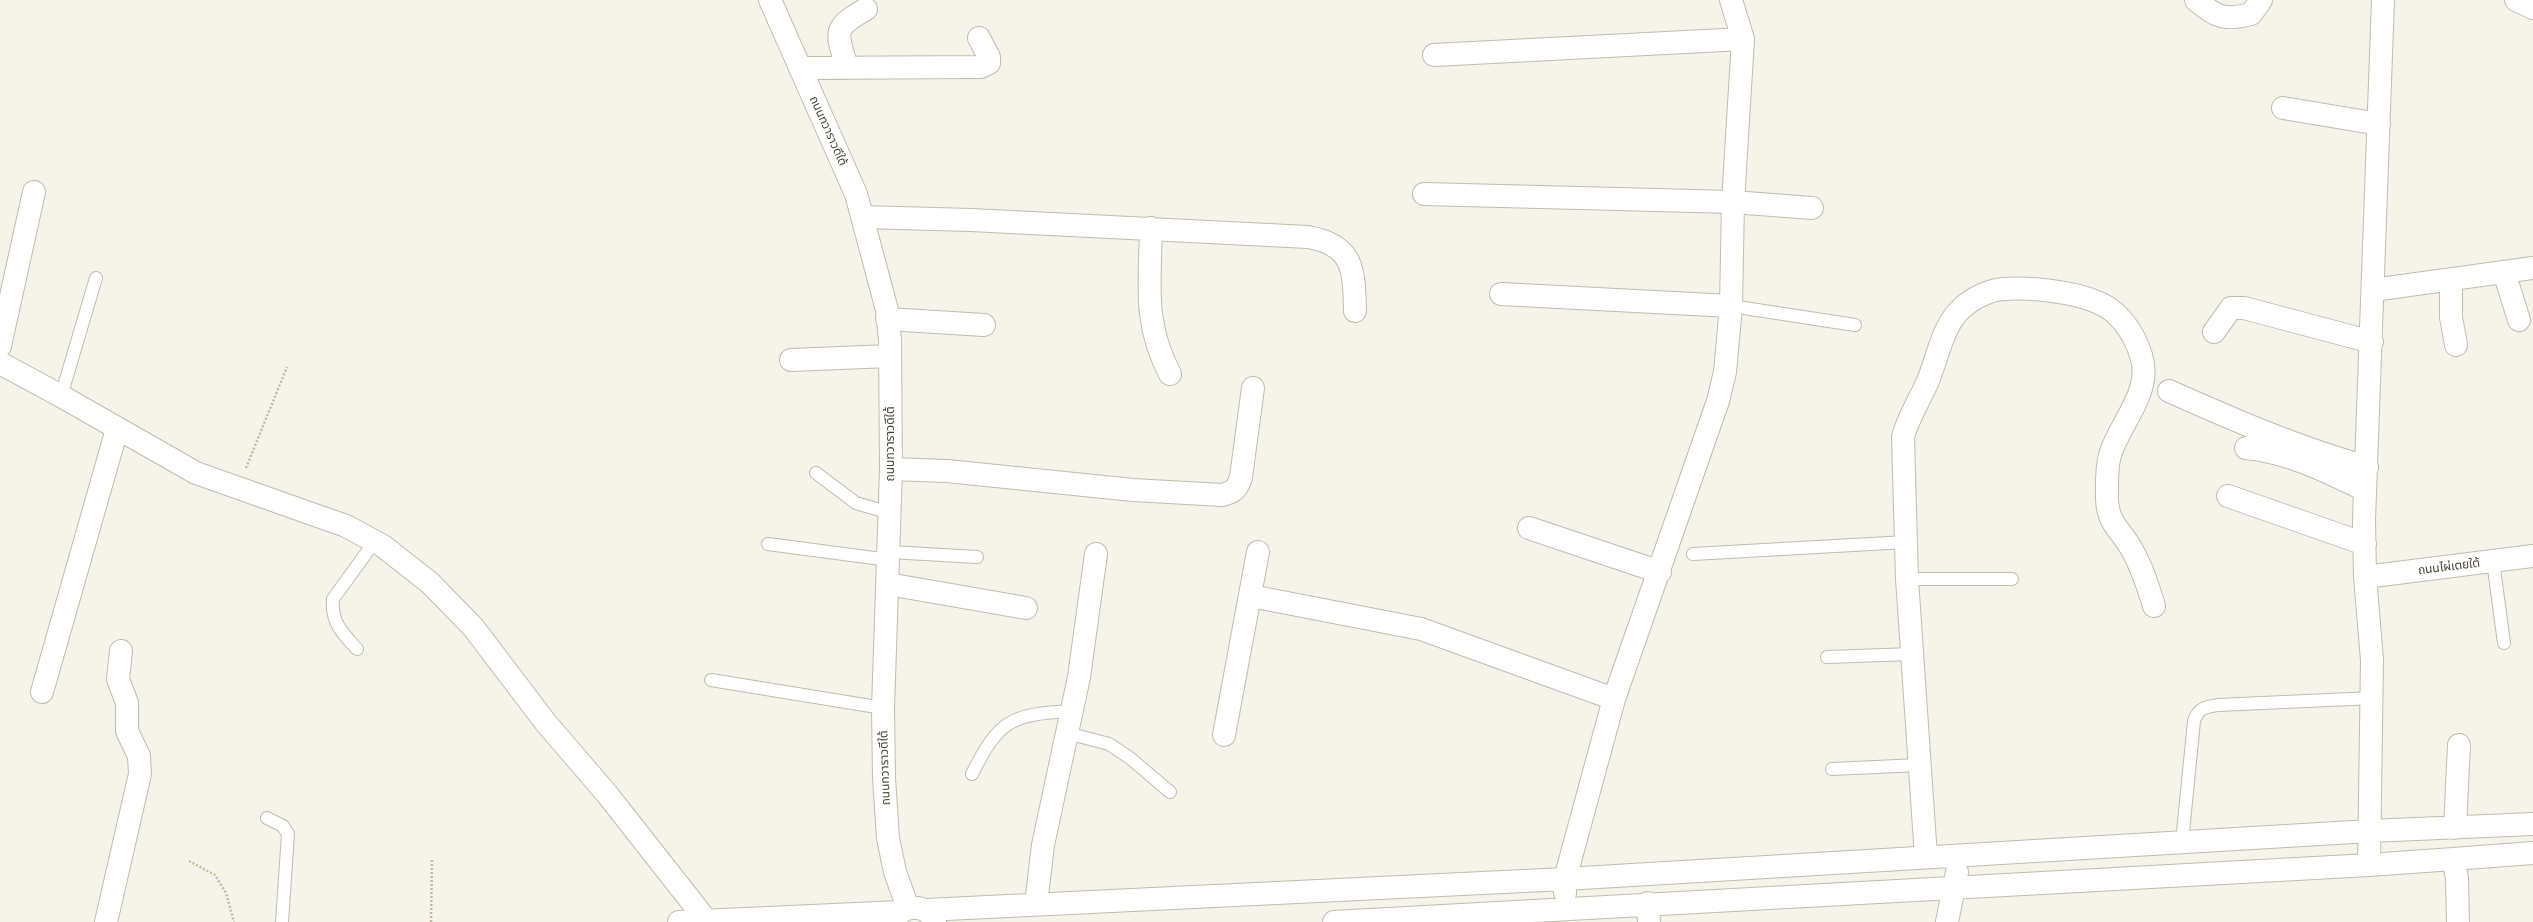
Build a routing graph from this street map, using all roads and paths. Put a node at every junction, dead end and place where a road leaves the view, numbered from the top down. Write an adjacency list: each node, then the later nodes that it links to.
1 (770, 0): 12 (street, ถนนทวาราวดีใต้)
2 (1732, 0): 10 (street)
3 (2196, 0): 4 (street)
4 (2261, 0)
5 (2383, 0): 15 (street)
6 (2516, 0): 7 (street)
7 (2533, 8)
8 (866, 9): 13 (street)
9 (979, 38): 13 (street)
10 (1743, 39): 11 (street); 18 (street)
11 (1434, 56)
12 (800, 68): 13 (street); 20 (street, ถนนทวาราวดีใต้)
13 (847, 68)
14 (2283, 108): 15 (street)
15 (2379, 124): 26 (street)
16 (34, 192): 37 (street)
17 (1424, 194): 18 (street)
18 (1733, 202): 19 (street); 28 (street)
19 (1812, 208)
20 (862, 217): 21 (street); 30 (street, ถนนทวาราวดีใต้)
21 (1150, 228): 29 (street); 42 (street)
22 (2533, 268): 23 (street)
23 (2504, 272): 25 (street); 31 (street)
24 (96, 278): 45 (lane)
25 (2451, 279): 26 (street); 36 (street)
26 (2373, 290): 35 (street)
27 (1501, 294): 28 (street)
28 (1732, 306): 33 (lane); 67 (street)
29 (1355, 310)
30 (887, 319): 32 (street); 38 (street, ถนนทวาราวดีใต้)
31 (2519, 320)
32 (984, 325)
33 (1855, 325)
34 (2214, 332): 35 (street)
35 (2372, 342): 48 (street)
36 (2456, 345)
37 (0, 346)
38 (890, 356): 39 (street); 49 (street, ถนนทวาราวดีใต้)
39 (792, 360)
40 (0, 363): 45 (street)
41 (287, 366): 51 (path)
42 (1170, 374)
43 (1253, 388): 49 (street)
44 (2169, 391): 48 (street)
45 (62, 396): 46 (street)
46 (117, 429): 51 (street); 81 (street)
47 (2246, 448): 52 (street)
48 (2366, 467): 52 (street)
49 (891, 469): 54 (street, ถนนทวาราวดีใต้)
50 (816, 473): 54 (lane)
51 (237, 488): 56 (street)
52 (2364, 490): 59 (street)
53 (2228, 496): 59 (street)
54 (890, 513): 63 (street, ถนนทวาราวดีใต้)
55 (1529, 528): 67 (street)
56 (375, 541): 76 (lane); 111 (street)
57 (1906, 542): 62 (lane); 69 (street); 73 (street)
58 (768, 544): 63 (lane)
59 (2364, 544): 68 (street)
60 (1258, 552): 72 (street)
61 (1096, 554): 85 (street)
62 (1693, 554)
63 (889, 556): 65 (lane); 71 (street, ถนนทวาราวดีใต้)
64 (2533, 556): 66 (street, ถนนไผ่เตยใต้)
65 (977, 557)
66 (2493, 561): 68 (street, ถนนไผ่เตยใต้); 75 (lane)
67 (1660, 572): 82 (street)
68 (2365, 577): 83 (street)
69 (1907, 579): 70 (lane); 78 (street)
70 (2012, 579)
71 (888, 584): 74 (street); 84 (street, ถนนทวาราวดีใต้)
72 (1251, 596): 82 (street); 87 (street)
73 (2154, 606)
74 (1026, 608)
75 (2504, 643)
76 (357, 649)
77 (121, 651): 112 (street)
78 (1912, 654): 79 (lane); 89 (street)
79 (1827, 657)
80 (711, 680): 84 (lane)
81 (42, 692)
82 (1614, 698): 105 (street)
83 (2373, 698): 96 (street); 97 (lane)
84 (884, 708): 110 (street, ถนนทวาราวดีใต้)
85 (1072, 711): 86 (street); 91 (lane)
86 (1067, 733): 92 (lane); 107 (street)
87 (1224, 735)
88 (2459, 745): 95 (street)
89 (1919, 765): 90 (lane); 100 (street)
90 (1832, 769)
91 (972, 774)
92 (1170, 792)
93 (267, 818): 114 (lane)
94 (2533, 824): 95 (street)
95 (2455, 828): 96 (street)
96 (2370, 831): 97 (street); 104 (street)
97 (2182, 842): 99 (street)
98 (2533, 854): 102 (street)
99 (1960, 855): 100 (street); 106 (street)
100 (1926, 857): 105 (street)
101 (432, 859): 115 (path)
102 (2453, 859): 104 (street); 119 (street)
103 (189, 862): 113 (path)
104 (2369, 864): 106 (street)
105 (1565, 879): 107 (street); 108 (street)
106 (1955, 886): 109 (street); 118 (street)
107 (1036, 904): 110 (street)
108 (1564, 908): 109 (street); 117 (street)
109 (1649, 912)
110 (913, 915): 111 (street)
111 (706, 920): 116 (street)
112 (106, 922)
113 (234, 922)
114 (282, 922)
115 (431, 922)
116 (679, 922)
117 (1334, 922)
118 (1947, 922)
119 (2458, 922)

